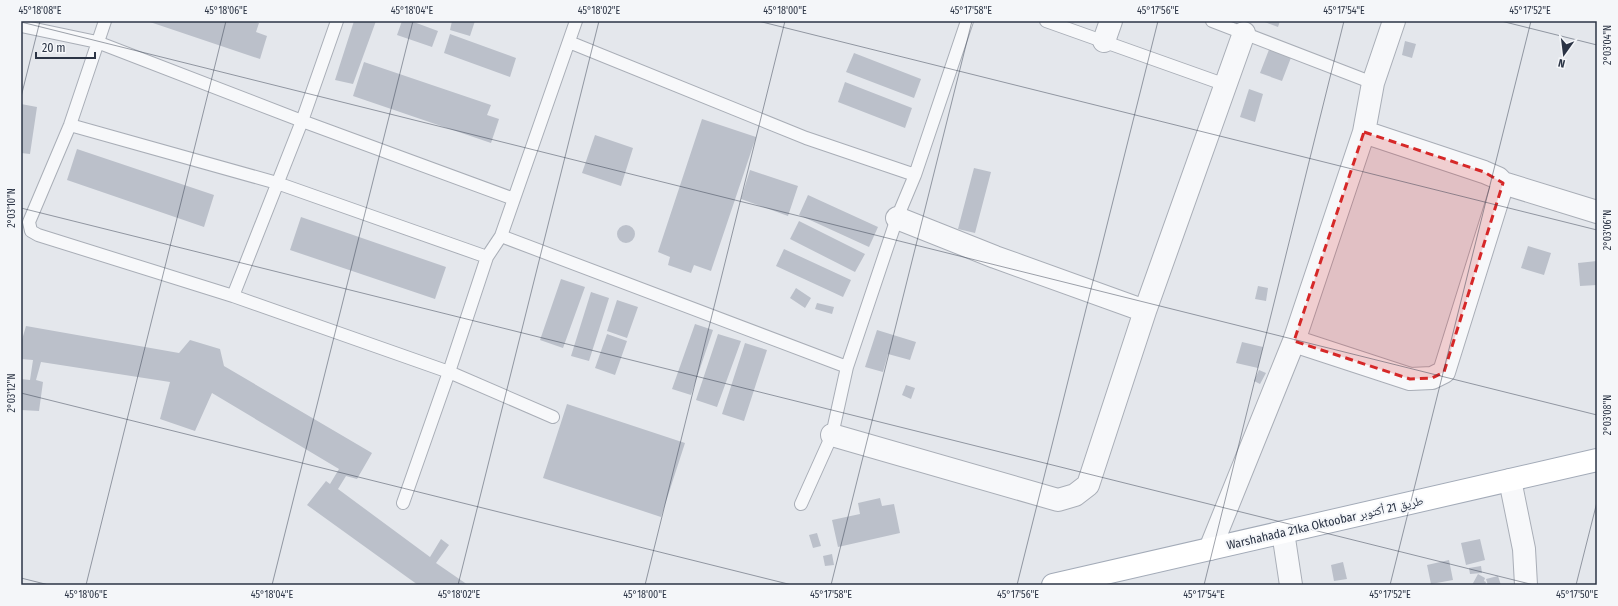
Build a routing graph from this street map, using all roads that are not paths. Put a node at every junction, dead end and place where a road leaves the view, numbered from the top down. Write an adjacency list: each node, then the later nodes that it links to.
1 (105, 21): 11 (lane)
2 (337, 21): 15 (lane)
3 (576, 21): 12 (lane)
4 (967, 21): 18 (lane)
5 (1046, 21): 9 (lane)
6 (1212, 21): 10 (lane)
7 (1394, 21): 13 (street)
8 (21, 26): 11 (lane)
9 (1108, 31): 14 (lane)
10 (1244, 33): 13 (lane); 14 (street)
11 (97, 42): 15 (lane); 16 (lane)
12 (569, 42): 18 (lane); 21 (lane)
13 (1373, 83): 17 (street)
14 (1226, 85): 27 (street)
15 (302, 121): 19 (lane); 21 (lane)
16 (70, 125): 19 (lane); 26 (lane)
17 (1364, 132): 20 (street); 28 (street)
18 (915, 175): 23 (lane)
19 (277, 183): 25 (lane); 26 (lane)
20 (1503, 183): 22 (street); 28 (street)
21 (514, 199): 24 (lane)
22 (1597, 212)
23 (897, 218): 27 (street); 29 (lane)
24 (501, 236): 25 (lane); 29 (lane)
25 (487, 257): 30 (lane)
26 (233, 296): 30 (lane)
27 (1145, 311): 32 (street)
28 (1294, 341): 38 (street)
29 (847, 367): 32 (lane)
30 (449, 372): 31 (lane); 35 (lane)
31 (553, 417)
32 (832, 434): 36 (lane)
33 (1597, 460): 34 (main road, Warshahada 21ka Oktoobar طريق 21 أكتوبر)
34 (1510, 480): 37 (main road, Warshahada 21ka Oktoobar طريق 21 أكتوبر); 41 (street)
35 (403, 503)
36 (801, 504)
37 (1283, 532): 38 (main road, Warshahada 21ka Oktoobar طريق 21 أكتوبر); 40 (street)
38 (1210, 549): 39 (main road, Warshahada 21ka Oktoobar طريق 21 أكتوبر)
39 (1053, 585)
40 (1292, 585)
41 (1526, 585)

